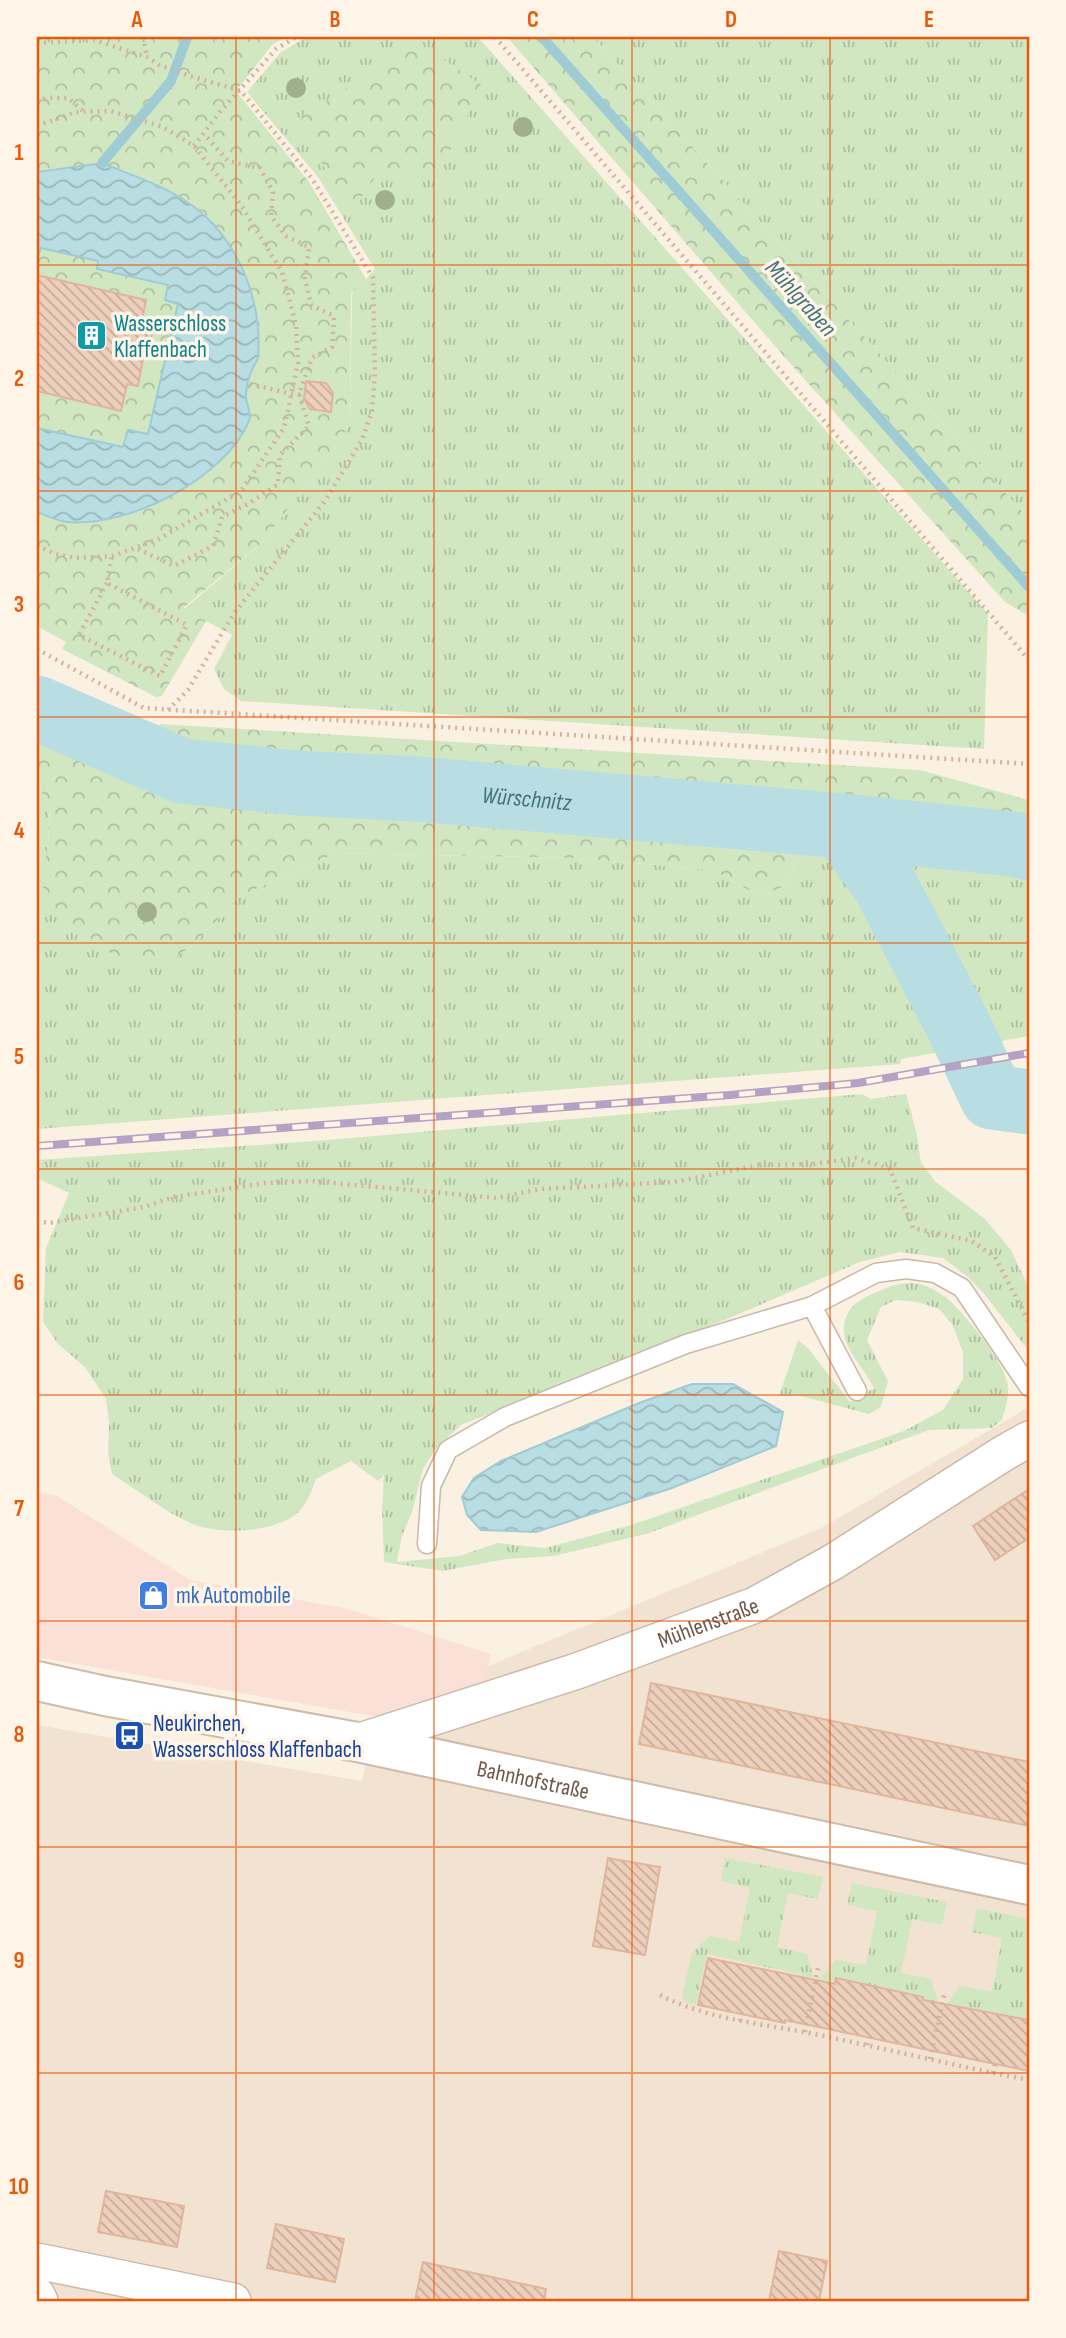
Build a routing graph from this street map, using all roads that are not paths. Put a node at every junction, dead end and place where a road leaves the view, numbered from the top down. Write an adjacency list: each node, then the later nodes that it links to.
1 (812, 1306): 2 (lane); 3 (lane); 5 (lane)
2 (1029, 1387)
3 (857, 1391)
4 (1029, 1439): 7 (street, Mühlenstraße)
5 (427, 1544)
6 (37, 1681): 7 (main road, Bahnhofstraße)
7 (357, 1742): 8 (main road, Bahnhofstraße)
8 (1029, 1885)
9 (37, 2261): 12 (street)
10 (37, 2295): 11 (street)
11 (40, 2301)
12 (233, 2301)

